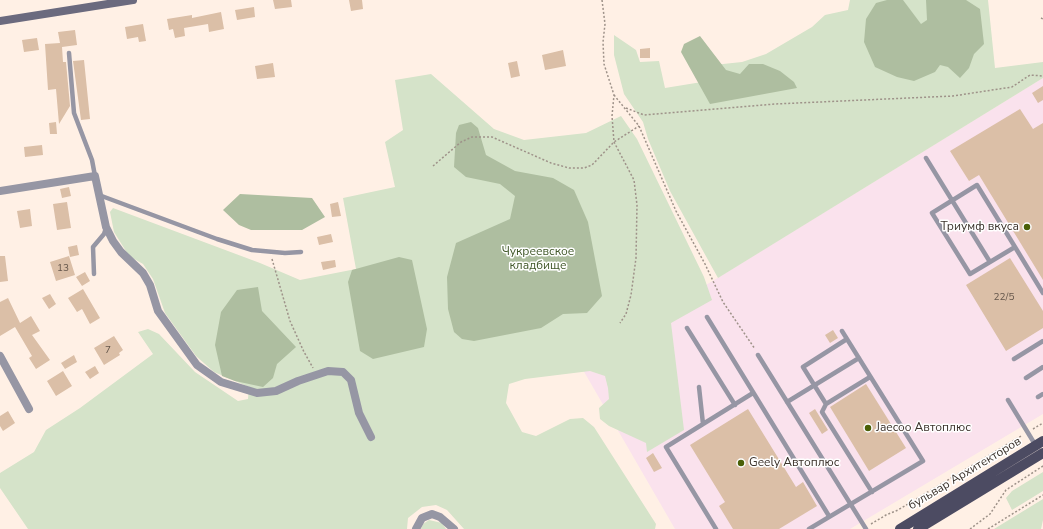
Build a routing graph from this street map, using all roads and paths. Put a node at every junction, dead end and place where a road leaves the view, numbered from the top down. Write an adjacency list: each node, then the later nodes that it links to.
1 (133, 0): 3 (main road)
2 (602, 0): 6 (path)
3 (0, 21)
4 (69, 53): 12 (lane)
5 (1043, 76): 7 (path)
6 (614, 95): 7 (path); 9 (path)
7 (626, 108): 8 (path)
8 (639, 126): 9 (path); 29 (path)
9 (614, 142): 11 (path); 24 (path)
10 (926, 158): 15 (lane)
11 (433, 166)
12 (95, 176): 13 (street); 14 (street)
13 (0, 190)
14 (99, 195): 16 (street); 19 (lane)
15 (952, 201): 17 (lane); 20 (lane); 20 (lane)
16 (106, 227): 21 (lane); 34 (street)
17 (1015, 247): 20 (lane); 22 (lane)
18 (301, 252): 19 (lane)
19 (268, 253): 34 (path)
20 (990, 262)
21 (94, 274)
22 (1043, 293)
23 (707, 318): 39 (lane)
24 (620, 323)
25 (687, 328): 45 (lane)
26 (842, 331): 27 (lane)
27 (847, 339): 31 (lane); 37 (lane)
28 (1043, 341): 32 (lane)
29 (758, 355): 43 (lane)
30 (0, 356): 46 (street)
31 (859, 358): 35 (lane); 37 (lane)
32 (1014, 359)
33 (1043, 367): 36 (lane)
34 (318, 375): 50 (street)
35 (870, 377): 44 (lane); 53 (lane)
36 (1026, 378)
37 (814, 385): 43 (lane); 44 (lane)
38 (699, 387): 48 (lane)
39 (754, 393): 45 (lane); 56 (lane)
40 (1043, 394): 41 (lane)
41 (1038, 397)
42 (1008, 400): 49 (lane)
43 (787, 402): 55 (lane)
44 (826, 404): 53 (lane)
45 (735, 405): 48 (lane)
46 (29, 409)
47 (1043, 423): 49 (path)
48 (703, 424): 60 (lane)
49 (1028, 432): 51 (lane); 57 (path)
50 (371, 437)
51 (1041, 447): 62 (main road, бульвар Архитекторов); 63 (main road, бульвар Архитекторов)
52 (1043, 466): 64 (path)
53 (872, 492): 55 (lane)
54 (1043, 495): 65 (path)
55 (850, 504): 56 (lane); 57 (lane)
56 (829, 516): 61 (lane)
57 (865, 528)
58 (416, 529): 59 (street)
59 (454, 529)
60 (716, 529)
61 (809, 529)
62 (900, 529)
63 (918, 529)
64 (970, 529)
65 (988, 529)

